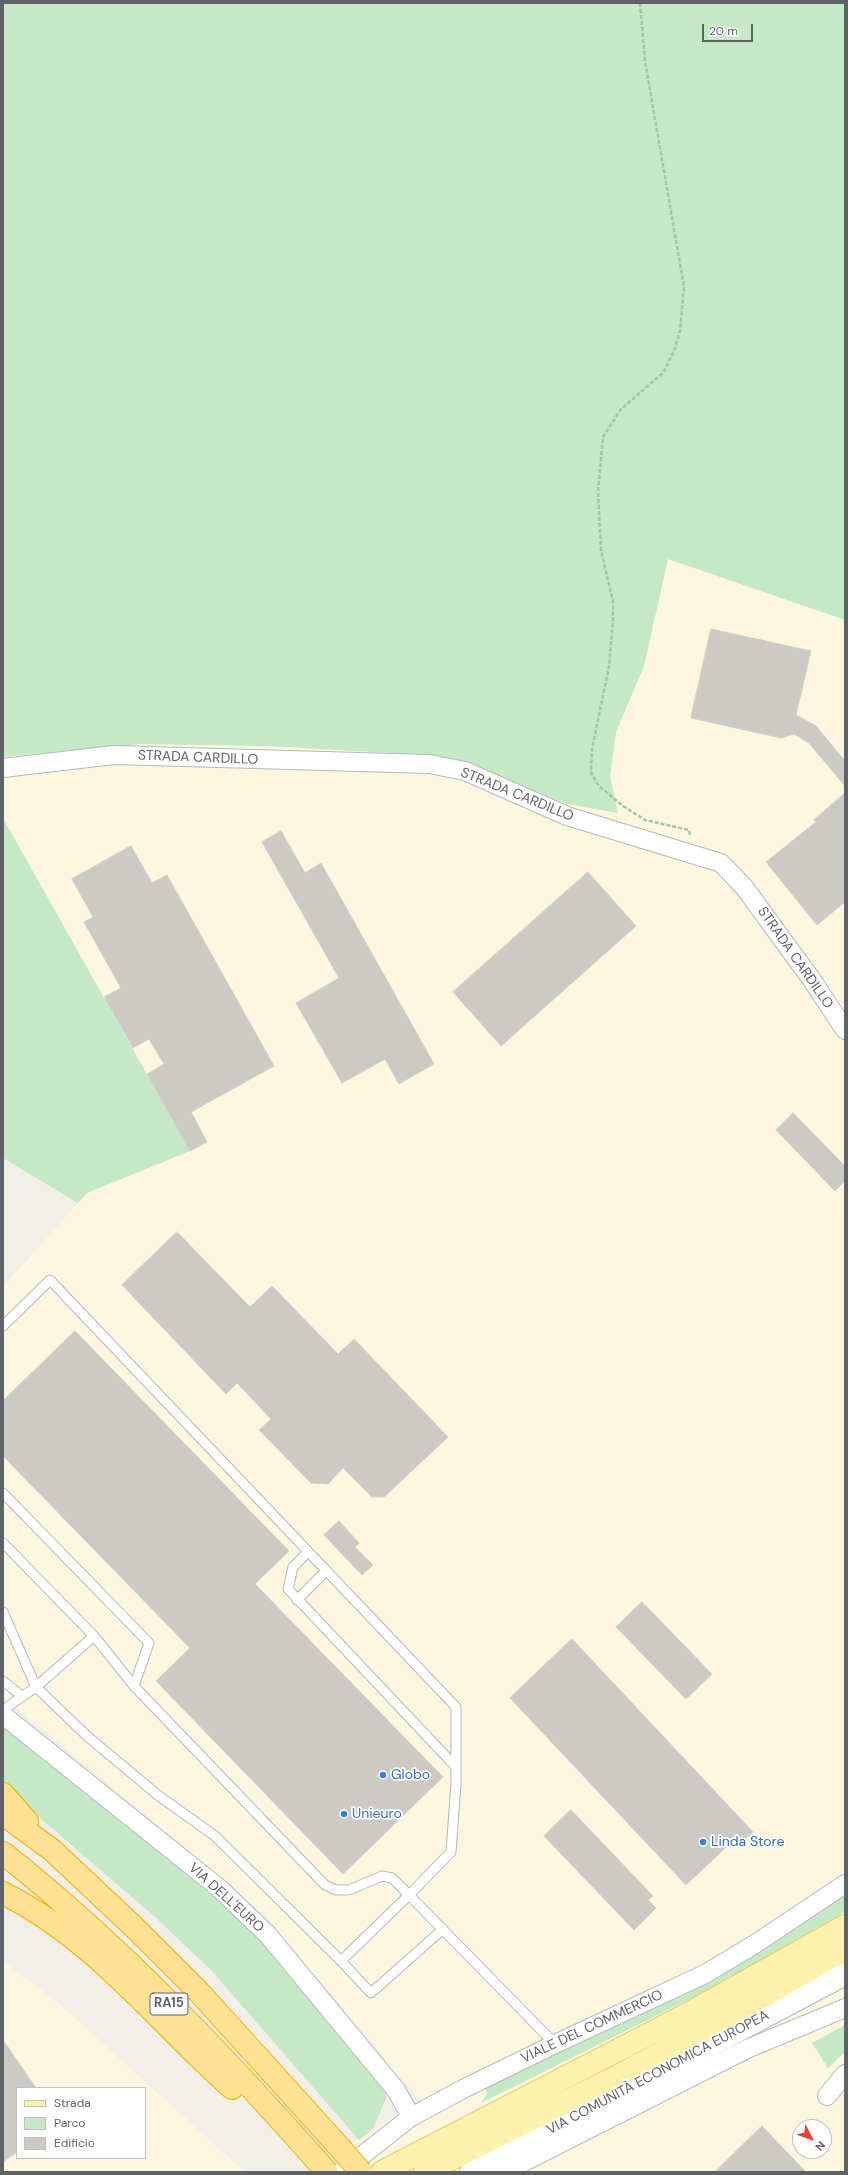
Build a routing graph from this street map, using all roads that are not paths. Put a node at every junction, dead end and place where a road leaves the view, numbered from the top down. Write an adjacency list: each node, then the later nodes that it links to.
1 (3, 768): 2 (street, STRADA CARDILLO)
2 (845, 1030)
3 (3, 1326): 6 (lane)
4 (3, 1493): 12 (lane)
5 (3, 1543): 10 (lane)
6 (308, 1552): 7 (lane); 8 (lane)
7 (326, 1571): 8 (lane); 17 (lane)
8 (297, 1600): 17 (lane)
9 (3, 1612): 13 (lane)
10 (94, 1636): 12 (lane); 13 (lane)
11 (3, 1681): 14 (lane)
12 (134, 1686): 24 (lane)
13 (36, 1687): 14 (lane); 28 (lane)
14 (22, 1696): 15 (lane)
15 (3, 1710)
16 (3, 1716): 34 (street, VIA DELL'EURO)
17 (456, 1767): 24 (lane)
18 (3, 1794): 20 (highway)
19 (3, 1814): 20 (highway, RA15)
20 (52, 1850): 36 (highway, RA15, bridge)
21 (3, 1853): 35 (highway, RA15)
22 (845, 1884): 31 (street, VIALE DEL COMMERCIO)
23 (3, 1893): 35 (highway)
24 (409, 1895): 26 (lane); 28 (lane)
25 (845, 1926): 37 (main road)
26 (443, 1929): 28 (lane); 31 (lane)
27 (845, 1949): 38 (main road)
28 (341, 1961)
29 (845, 1974): 39 (street, VIA COMUNITÀ ECONOMICA EUROPEA)
30 (845, 2008): 40 (street)
31 (555, 2044): 34 (street, VIALE DEL COMMERCIO)
32 (845, 2074): 33 (street)
33 (827, 2096)
34 (411, 2117): 35 (street, VIALE DEL COMMERCIO)
35 (331, 2171)
36 (361, 2172)
37 (382, 2172)
38 (425, 2172)
39 (471, 2172)
40 (504, 2172)

